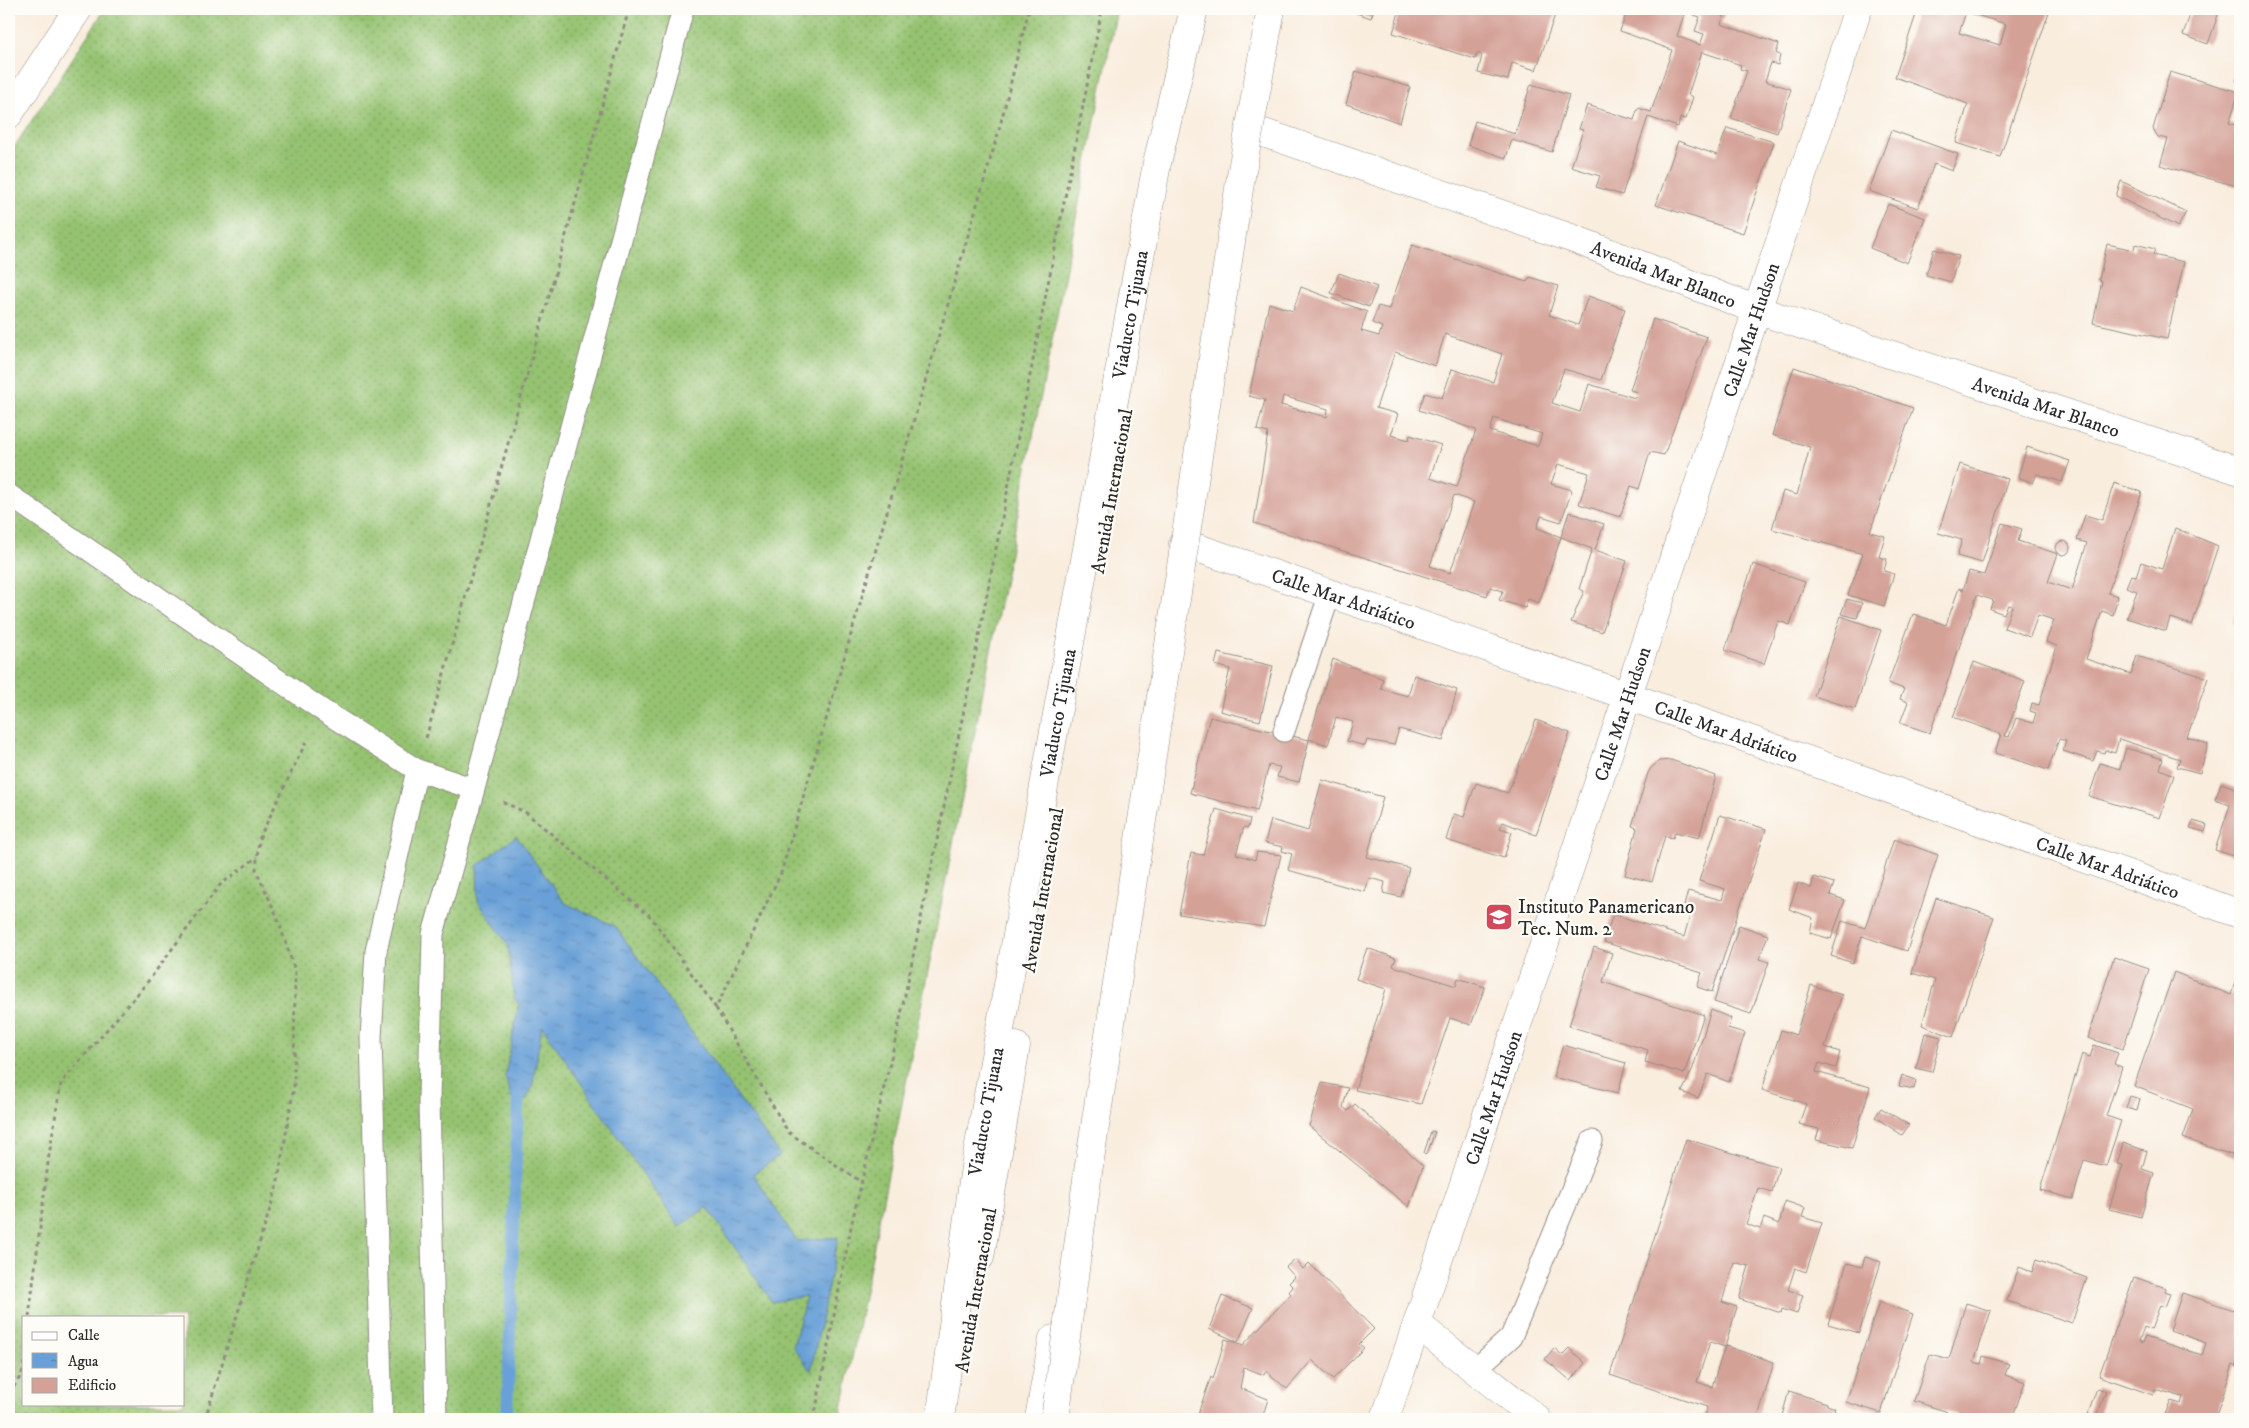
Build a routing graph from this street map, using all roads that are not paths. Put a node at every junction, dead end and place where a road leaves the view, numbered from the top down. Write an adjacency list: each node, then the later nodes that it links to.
1 (78, 9): 8 (main road)
2 (683, 9): 18 (lane)
3 (1194, 9): 25 (main road, Viaducto Tijuana)
4 (1203, 9): 26 (main road, Avenida Internacional)
5 (1271, 9): 28 (main road, bridge)
6 (1282, 9): 9 (main road)
7 (1858, 9): 10 (main road, Calle Mar Hudson)
8 (9, 114)
9 (1258, 131): 10 (main road, Avenida Mar Blanco); 13 (main road)
10 (1757, 310): 11 (main road, Avenida Mar Blanco); 15 (main road, Calle Mar Hudson)
11 (2240, 471)
12 (9, 495): 17 (lane)
13 (1183, 543): 14 (main road, Calle Mar Adriático); 27 (main road)
14 (1330, 593): 15 (main road, Calle Mar Adriático); 16 (lane)
15 (1628, 696): 19 (main road, Calle Mar Adriático); 21 (main road, Calle Mar Hudson)
16 (1284, 731)
17 (417, 770): 18 (lane); 23 (lane)
18 (474, 789): 24 (lane)
19 (2240, 914)
20 (1592, 1141): 22 (lane)
21 (1417, 1324): 22 (main road); 29 (main road, Calle Mar Hudson)
22 (1476, 1369): 30 (main road)
23 (382, 1419)
24 (436, 1419)
25 (940, 1419)
26 (952, 1419)
27 (1039, 1419)
28 (1055, 1419)
29 (1385, 1419)
30 (1536, 1419)

